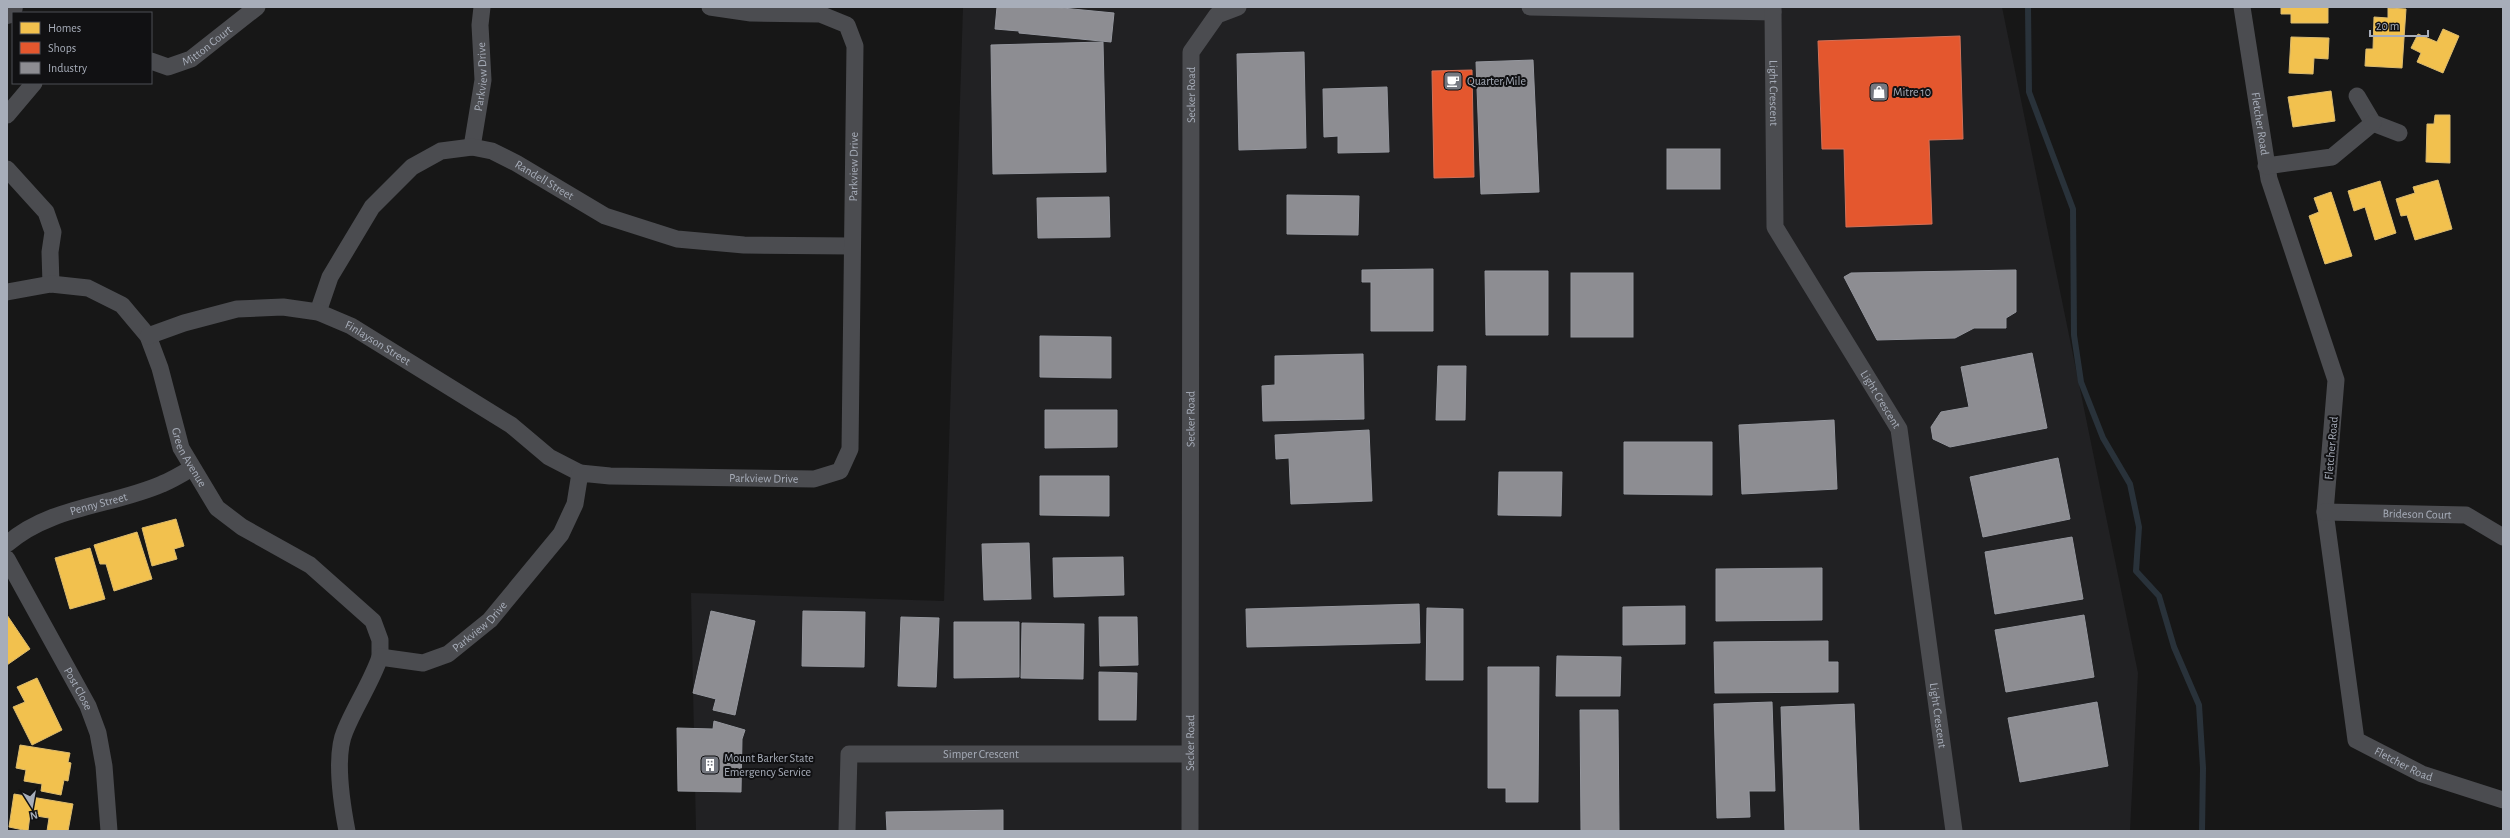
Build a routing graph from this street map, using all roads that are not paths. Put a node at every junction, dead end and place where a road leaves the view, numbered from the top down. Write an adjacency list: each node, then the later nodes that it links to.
1 (12, 7): 10 (main road)
2 (256, 7): 11 (street, Mitton Court)
3 (482, 7): 17 (street, Parkview Drive)
4 (710, 7): 20 (street, Parkview Drive)
5 (1238, 7): 9 (street, Secker Road)
6 (1530, 7): 8 (street)
7 (2242, 7): 18 (street, Fletcher Road)
8 (1773, 10): 38 (street, Light Crescent)
9 (1213, 11): 32 (street, Secker Road)
10 (7, 13)
11 (152, 61)
12 (33, 84): 14 (street)
13 (2357, 96): 15 (street)
14 (7, 115)
15 (2373, 123): 16 (street); 18 (street)
16 (2399, 133)
17 (472, 147): 20 (street, Randell Street); 23 (street, Randell Street)
18 (2266, 166): 27 (street, Fletcher Road)
19 (7, 169): 21 (street)
20 (852, 246): 26 (street, Parkview Drive)
21 (51, 284): 22 (street, Green Avenue); 24 (street, Green Avenue)
22 (7, 292)
23 (318, 312): 24 (street, Finlayson Street); 26 (street, Finlayson Street)
24 (148, 336): 25 (street, Green Avenue)
25 (192, 468): 29 (street, Penny Street); 31 (street, Green Avenue)
26 (580, 473): 31 (street, Parkview Drive)
27 (2325, 512): 28 (street, Brideson Court); 33 (street, Fletcher Road)
28 (2503, 537)
29 (7, 544)
30 (7, 559): 34 (street, Post Close)
31 (380, 657): 35 (street)
32 (1189, 754): 36 (street, Simper Crescent); 37 (street, Secker Road)
33 (2503, 800)
34 (109, 831)
35 (347, 831)
36 (847, 831)
37 (1190, 831)
38 (1954, 831)

